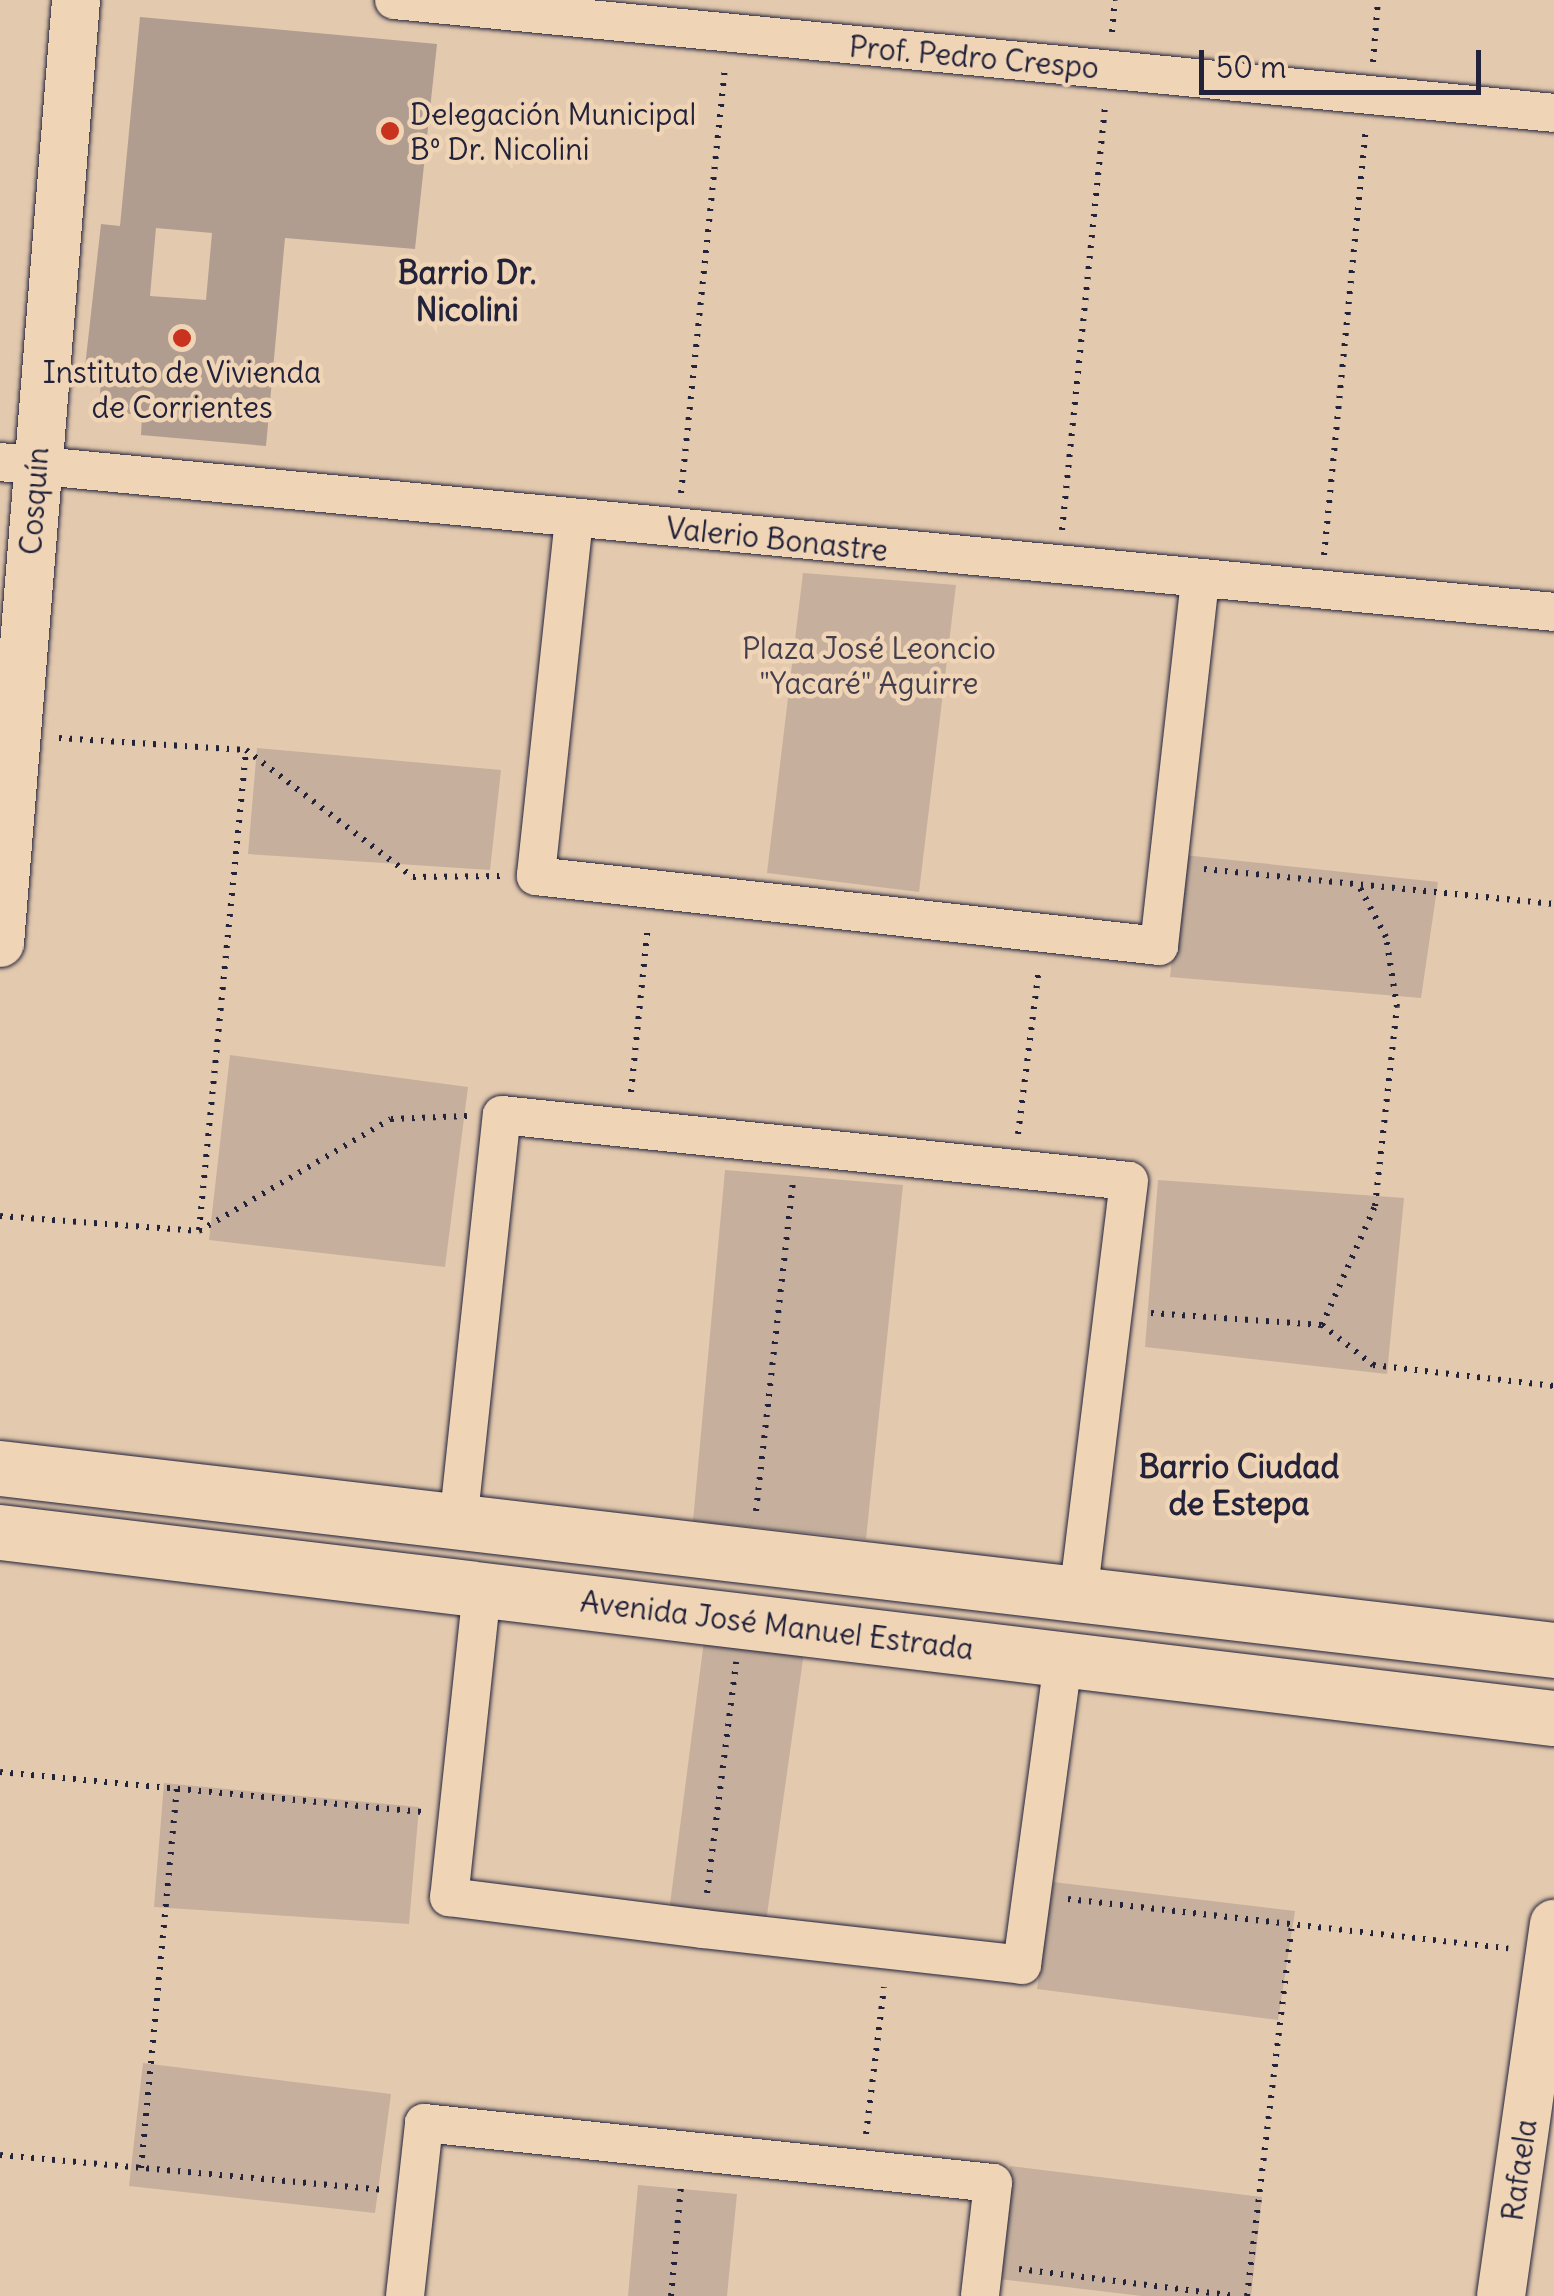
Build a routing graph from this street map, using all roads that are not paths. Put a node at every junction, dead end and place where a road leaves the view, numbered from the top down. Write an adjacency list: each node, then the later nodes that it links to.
1 (76, 0): 4 (street, Cosquín)
2 (394, 0): 3 (street, Prof. Pedro Crespo)
3 (1554, 113)
4 (18, 464): 5 (street, Valerio Bonastre); 8 (street, Cosquín)
5 (574, 519): 6 (street, Valerio Bonastre); 6 (street)
6 (1200, 578): 7 (street, Valerio Bonastre)
7 (1554, 612)
8 (0, 942)
9 (0, 1468): 10 (main road, Avenida José Manuel Estrada)
10 (458, 1524): 13 (main road, Avenida José Manuel Estrada); 13 (street)
11 (0, 1532): 12 (main road, Avenida José Manuel Estrada)
12 (482, 1590): 15 (main road, Avenida José Manuel Estrada); 15 (street)
13 (1078, 1594): 14 (main road, Avenida José Manuel Estrada)
14 (1554, 1650)
15 (1064, 1660): 16 (main road, Avenida José Manuel Estrada)
16 (1554, 1718)
17 (1552, 1938): 20 (street, Rafaela)
18 (982, 2280): 19 (street)
19 (405, 2296)
20 (1501, 2296)

